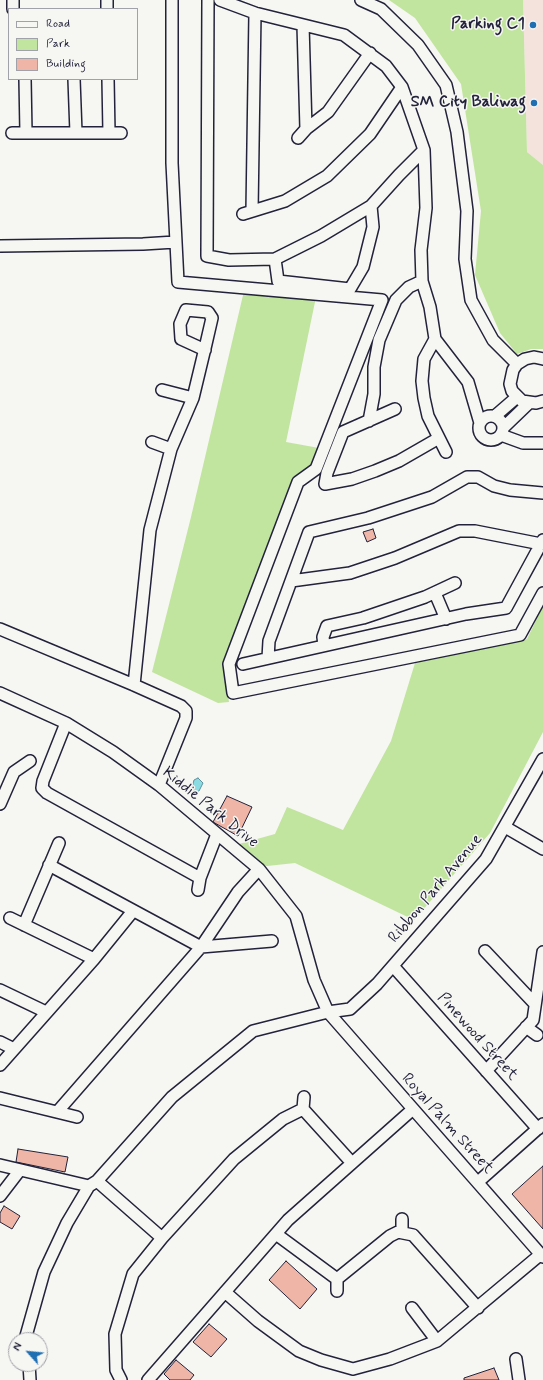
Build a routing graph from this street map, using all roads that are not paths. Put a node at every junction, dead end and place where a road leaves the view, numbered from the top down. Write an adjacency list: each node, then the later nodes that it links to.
1 (172, 0): 21 (street)
2 (208, 0): 23 (street)
3 (220, 0): 5 (street)
4 (361, 0): 28 (street)
5 (255, 13): 6 (street); 11 (street)
6 (303, 25): 7 (street); 12 (street)
7 (370, 53): 11 (street); 12 (street)
8 (24, 80): 14 (street)
9 (74, 80): 15 (street)
10 (108, 80): 16 (street)
11 (402, 87): 19 (street)
12 (306, 129): 18 (street)
13 (12, 133): 14 (street)
14 (26, 133): 15 (street)
15 (76, 133): 16 (street)
16 (109, 133): 17 (street)
17 (121, 133)
18 (298, 138)
19 (424, 150): 20 (street); 24 (street)
20 (371, 206): 23 (street); 23 (street)
21 (175, 242): 22 (street); 49 (street)
22 (0, 246)
23 (275, 259)
24 (422, 281): 25 (street); 36 (street)
25 (435, 339): 37 (street); 39 (street)
26 (205, 350): 31 (street)
27 (543, 359): 28 (street)
28 (517, 364): 30 (street)
29 (162, 390): 31 (street)
30 (517, 397): 33 (street); 35 (street)
31 (193, 398): 42 (street)
32 (543, 401): 33 (street)
33 (529, 403): 38 (street)
34 (395, 409): 36 (street)
35 (495, 416): 37 (street); 38 (street)
36 (369, 421): 39 (street)
37 (480, 423): 38 (street)
38 (502, 432): 41 (street)
39 (439, 438): 43 (street)
40 (152, 442): 42 (street)
41 (543, 443)
42 (171, 449): 55 (street)
43 (446, 452)
44 (543, 493): 46 (street)
45 (542, 542): 46 (street); 50 (street)
46 (291, 581): 53 (street)
47 (455, 583): 48 (street)
48 (436, 593): 50 (street); 52 (street)
49 (543, 593)
50 (446, 619): 52 (street)
51 (0, 629): 55 (street)
52 (324, 645): 53 (street)
53 (268, 658): 54 (street)
54 (243, 664)
55 (134, 685): 60 (street)
56 (0, 693): 57 (street, Kiddie Park Drive)
57 (66, 723): 60 (street, Kiddie Park Drive); 68 (street)
58 (543, 759): 62 (street, Ribbon Park Avenue)
59 (30, 761): 61 (street)
60 (159, 785): 63 (street, Kiddie Park Drive)
61 (0, 803)
62 (505, 826): 65 (street); 78 (street, Ribbon Park Avenue)
63 (217, 834): 67 (street, Kiddie Park Drive); 68 (street)
64 (59, 843): 66 (street)
65 (543, 849)
66 (49, 866): 70 (street); 72 (street)
67 (259, 869): 74 (street); 82 (street, Kiddie Park Drive)
68 (200, 878): 69 (street)
69 (198, 890)
70 (133, 911): 74 (street); 77 (street)
71 (10, 918): 72 (street)
72 (24, 925): 77 (street)
73 (272, 941): 74 (street)
74 (201, 947): 93 (street)
75 (485, 951): 80 (street)
76 (543, 952): 80 (street)
77 (94, 959): 81 (street)
78 (393, 966): 82 (street, Ribbon Park Avenue); 88 (street, Pinewood Street)
79 (0, 990): 81 (street)
80 (535, 1004): 83 (street)
81 (46, 1012): 86 (street)
82 (328, 1012): 92 (street, Royal Palm Street); 100 (street, Ribbon Park Avenue)
83 (526, 1027): 84 (street); 88 (street)
84 (537, 1035)
85 (0, 1042): 86 (street)
86 (14, 1049): 87 (street)
87 (0, 1065)
88 (486, 1071): 95 (street, Pinewood Street)
89 (304, 1097): 91 (street)
90 (0, 1098): 93 (street)
91 (303, 1109): 96 (street); 105 (street)
92 (413, 1109): 96 (street); 99 (street, Royal Palm Street)
93 (58, 1111): 94 (street)
94 (77, 1117)
95 (540, 1127): 99 (street)
96 (352, 1163): 104 (street)
97 (0, 1165): 98 (street)
98 (20, 1170): 100 (street); 101 (street)
99 (478, 1182): 106 (street, Royal Palm Street)
100 (93, 1183): 105 (street); 112 (street, Ribbon Park Avenue)
101 (0, 1196)
102 (402, 1219): 103 (street)
103 (402, 1232): 107 (street); 111 (street)
104 (276, 1234): 107 (street); 109 (street)
105 (162, 1238): 116 (street)
106 (542, 1256): 111 (street)
107 (337, 1279): 108 (street)
108 (336, 1291)
109 (225, 1292): 115 (street); 117 (street)
110 (412, 1308): 113 (street)
111 (478, 1308): 113 (street)
112 (27, 1332)
113 (437, 1341): 115 (street)
114 (516, 1359): 119 (street)
115 (353, 1369): 118 (street)
116 (121, 1380)
117 (148, 1380)
118 (354, 1380)
119 (519, 1380)

